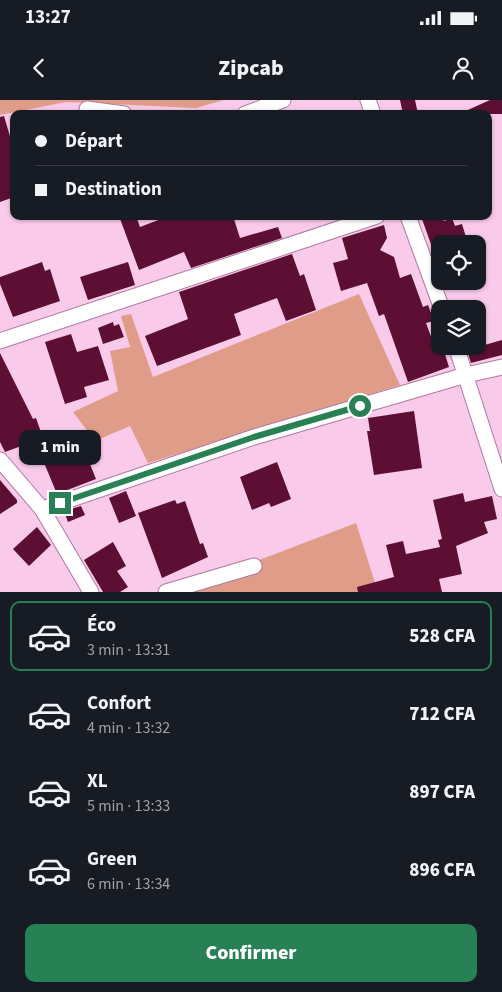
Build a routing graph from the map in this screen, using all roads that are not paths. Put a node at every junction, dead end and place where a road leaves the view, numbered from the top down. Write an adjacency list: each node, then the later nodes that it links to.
1 (283, 100): 4 (street)
2 (87, 109): 3 (street)
3 (94, 110)
4 (256, 110)
5 (365, 220): 8 (street)
6 (409, 220): 7 (street)
7 (439, 300)
8 (0, 341)
9 (459, 355): 11 (street)
10 (502, 366): 11 (street)
11 (466, 375): 13 (street); 14 (street)
12 (0, 460): 14 (street)
13 (502, 489)
14 (42, 509): 16 (street)
15 (254, 566): 17 (street)
16 (92, 592)
17 (166, 592)

